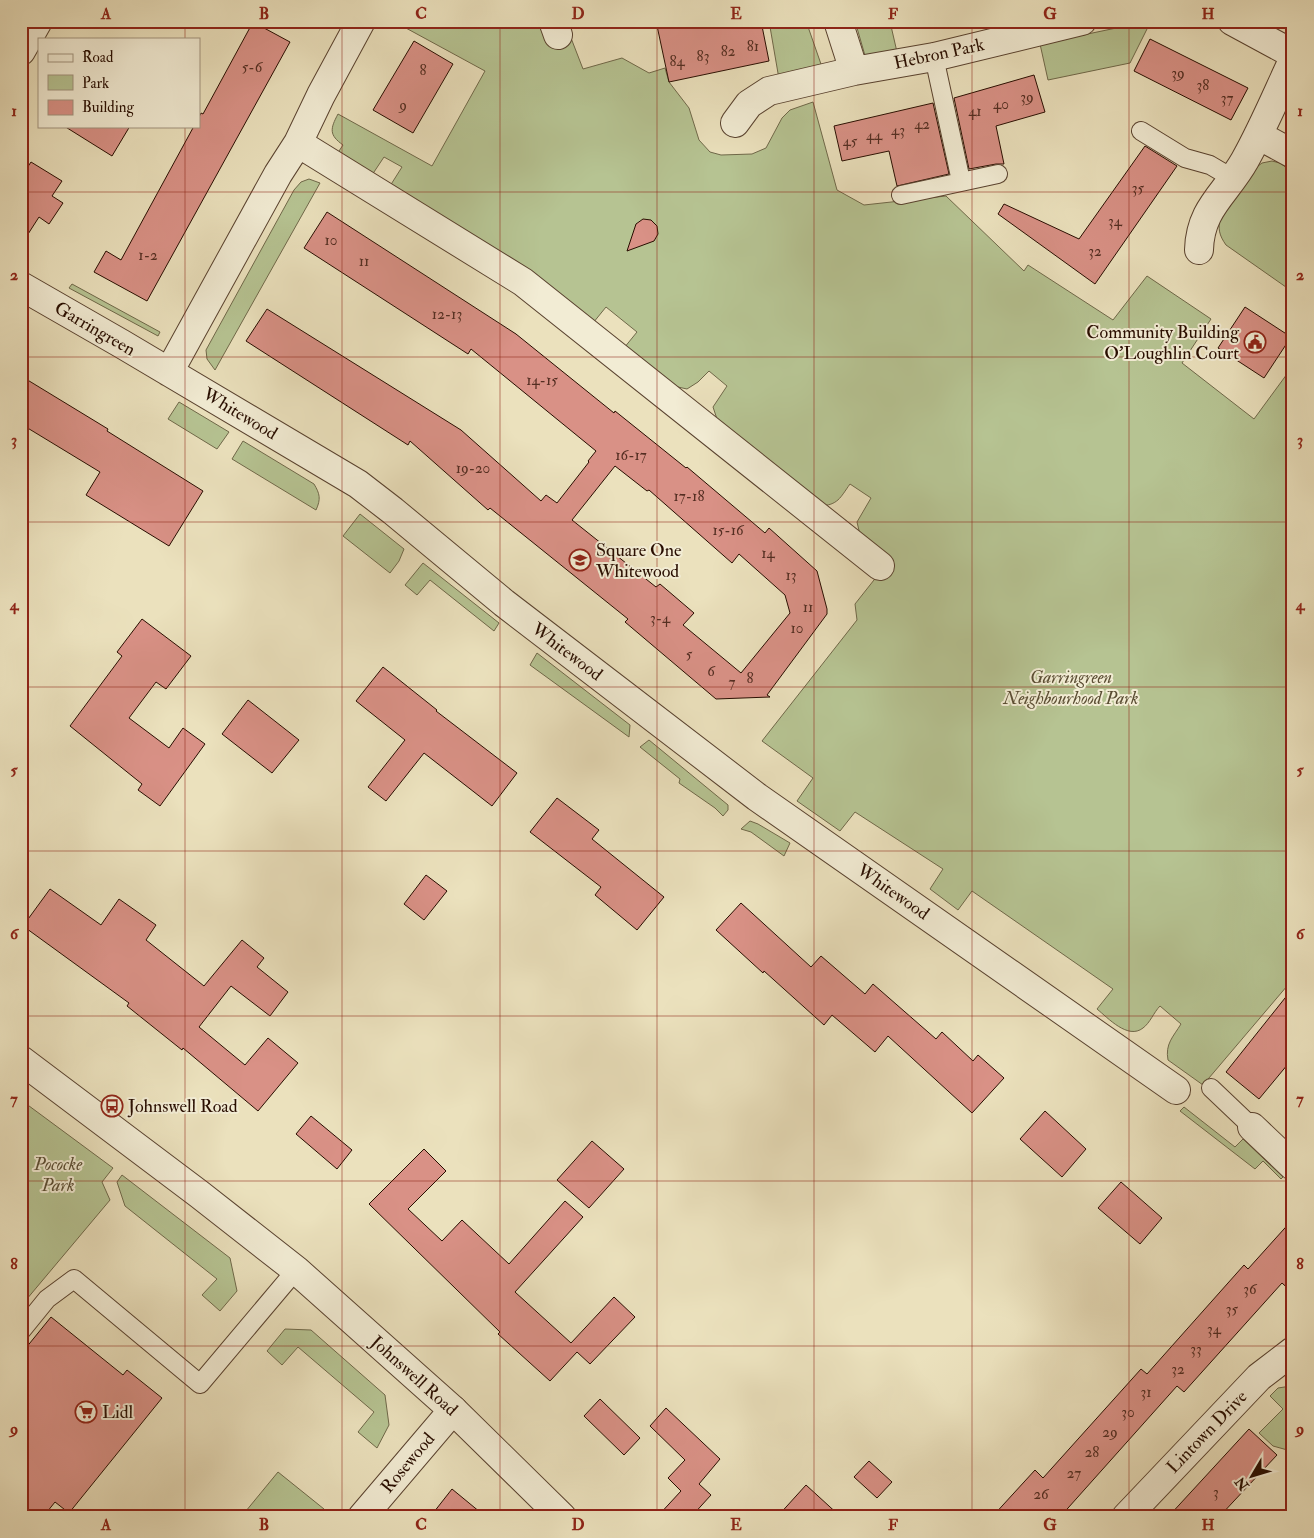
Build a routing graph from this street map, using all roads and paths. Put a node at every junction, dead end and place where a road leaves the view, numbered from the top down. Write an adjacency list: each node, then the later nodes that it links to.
1 (38, 21): 6 (street)
2 (361, 21): 14 (street)
3 (838, 21): 10 (street)
4 (1082, 21): 8 (street, Hebron Park)
5 (1232, 21): 7 (street)
6 (21, 50)
7 (1293, 54)
8 (934, 57): 10 (street, Hebron Park); 18 (lane)
9 (1293, 60): 13 (street)
10 (854, 71): 11 (street, Hebron Park)
11 (735, 123)
12 (1141, 131): 17 (lane)
13 (1258, 135): 15 (street); 17 (street)
14 (298, 143): 22 (street); 23 (street)
15 (1293, 154)
16 (998, 174): 18 (lane)
17 (1232, 178): 20 (street)
18 (961, 181): 19 (lane)
19 (902, 194)
20 (1199, 250)
21 (21, 286): 22 (street, Garringreen)
22 (169, 372): 26 (street, Whitewood)
23 (880, 566)
24 (21, 1060): 29 (street, Johnswell Road)
25 (1211, 1088): 27 (lane)
26 (1176, 1090)
27 (1252, 1127): 28 (street)
28 (1291, 1160)
29 (296, 1270): 30 (lane); 32 (street, Johnswell Road)
30 (21, 1331)
31 (1293, 1351): 35 (street, Lintown Drive)
32 (453, 1410): 33 (street, Rosewood); 34 (street, Johnswell Road)
33 (362, 1517)
34 (562, 1517)
35 (1126, 1517)

